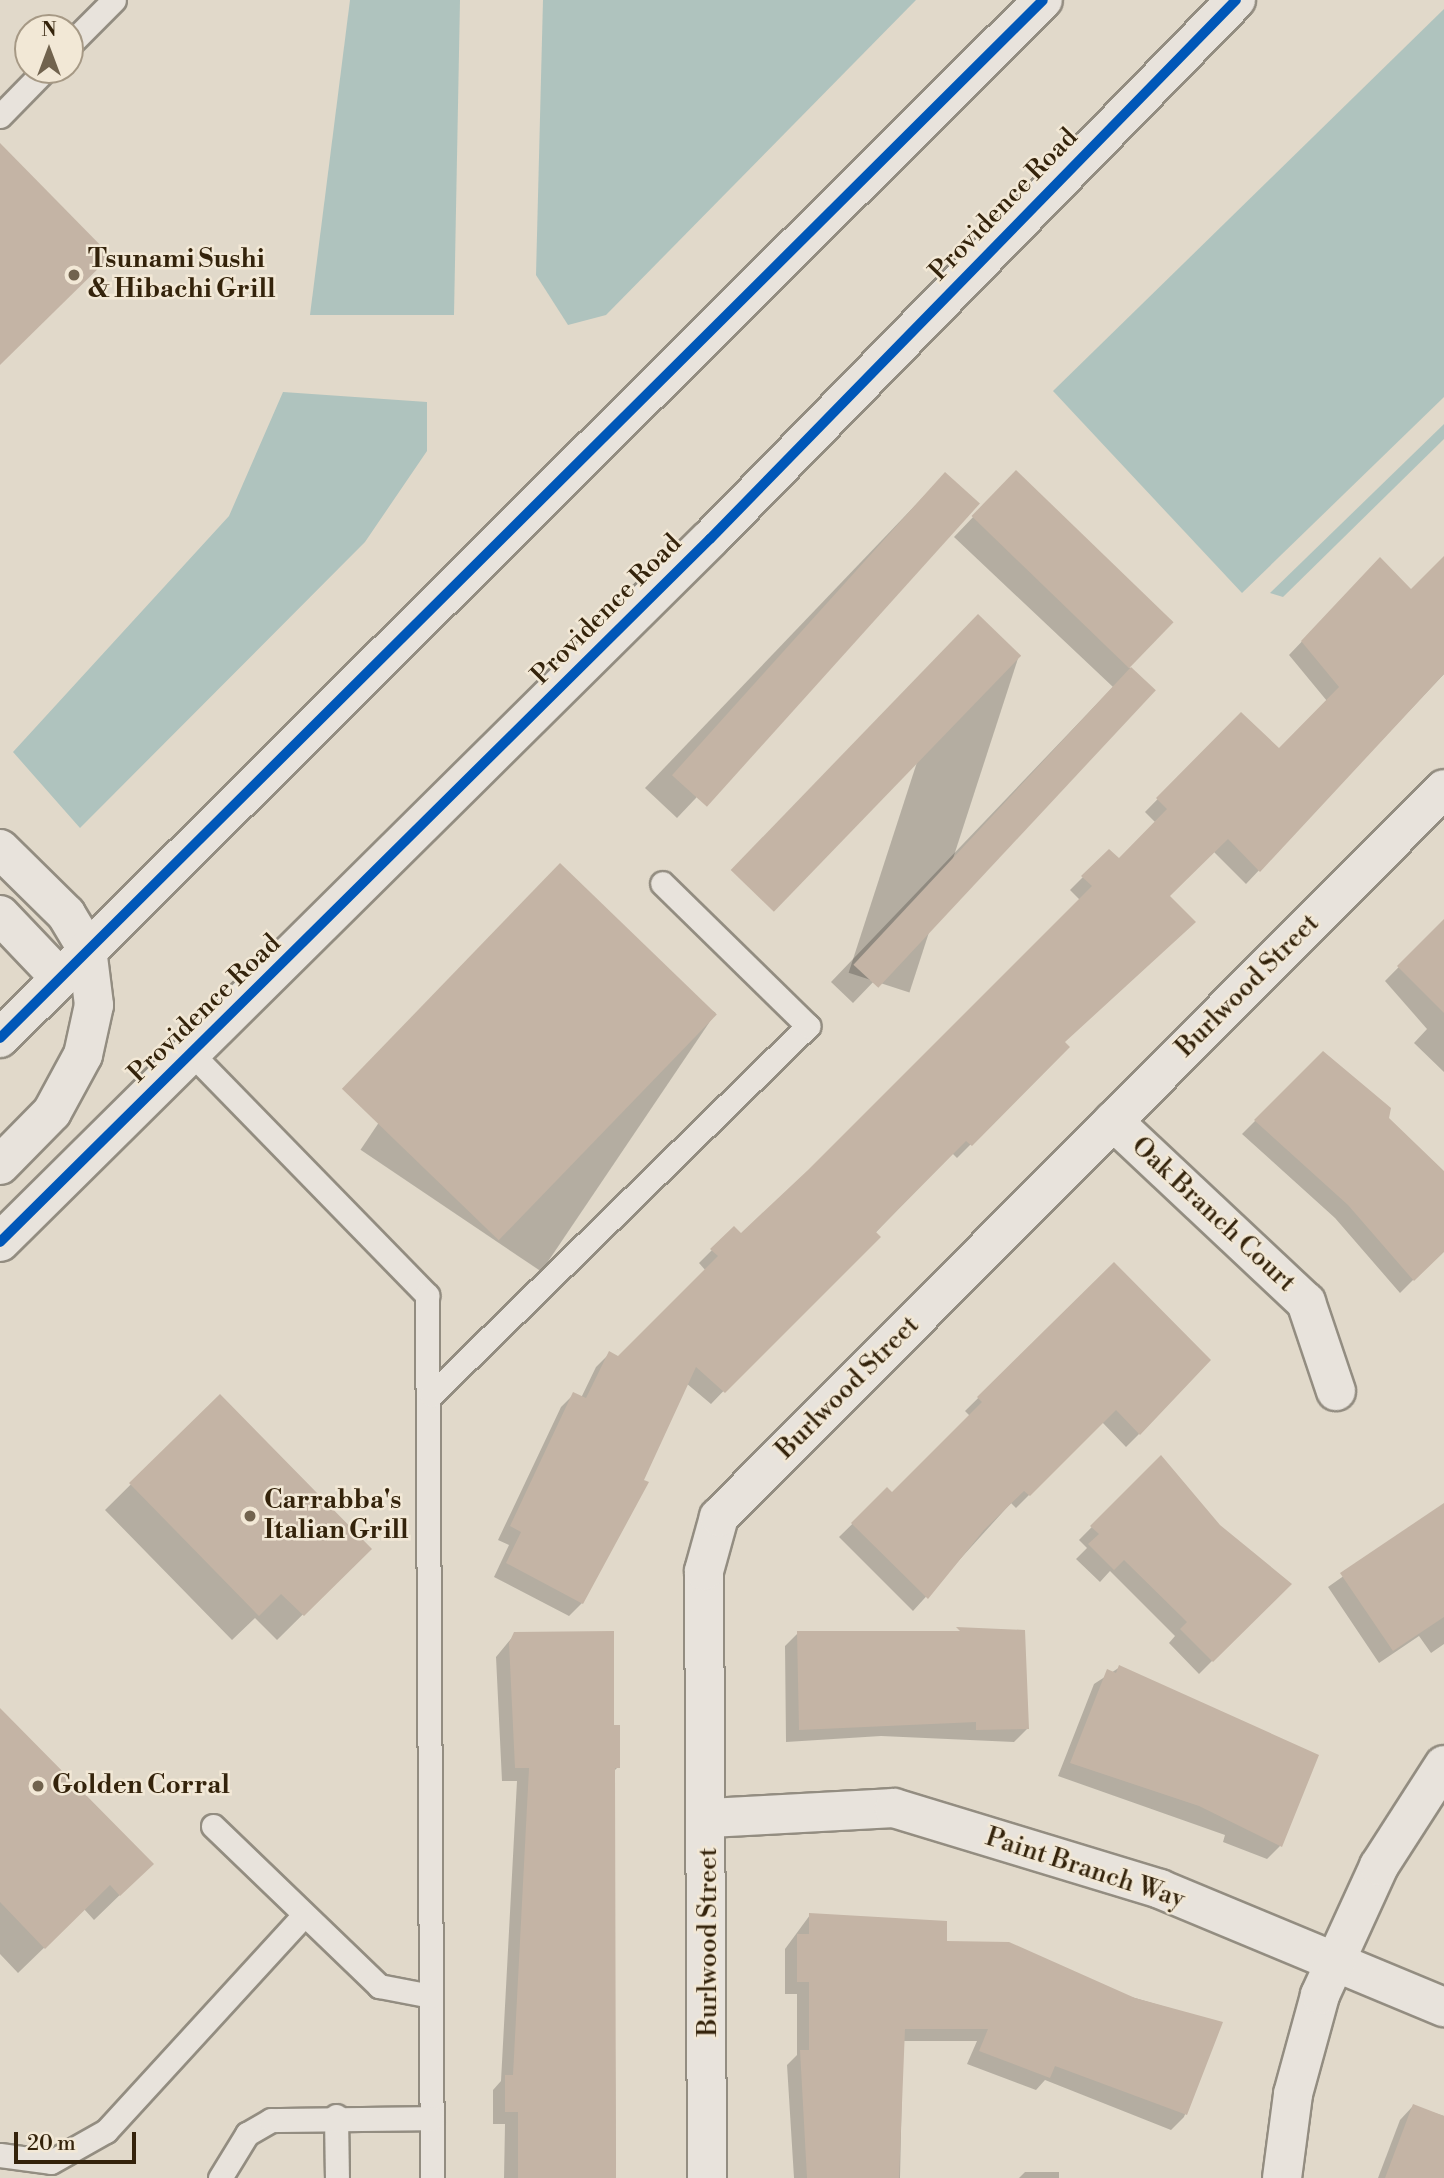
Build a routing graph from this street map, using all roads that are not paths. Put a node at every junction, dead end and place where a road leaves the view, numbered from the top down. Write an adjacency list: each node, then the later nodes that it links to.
1 (114, 0): 4 (lane)
2 (1043, 0): 11 (street)
3 (1236, 0): 14 (street, Providence Road)
4 (84, 30)
5 (31, 84): 6 (lane)
6 (0, 116)
7 (1444, 789): 15 (street, Burlwood Street)
8 (0, 849): 11 (street)
9 (662, 883): 19 (lane)
10 (0, 915): 12 (street)
11 (87, 949): 12 (street); 16 (street)
12 (60, 978): 13 (street)
13 (0, 1038)
14 (192, 1054): 17 (street, Providence Road); 19 (lane)
15 (1113, 1121): 18 (street, Oak Branch Court); 21 (street, Burlwood Street)
16 (0, 1164)
17 (0, 1242)
18 (1336, 1391)
19 (431, 1395): 25 (lane)
20 (1444, 1765): 24 (street)
21 (710, 1818): 24 (street, Paint Branch Way); 33 (street, Burlwood Street)
22 (213, 1826): 23 (lane)
23 (302, 1917): 25 (lane); 29 (lane)
24 (1334, 1963): 26 (street, Paint Branch Way); 34 (street)
25 (431, 1996): 28 (lane)
26 (1444, 2007)
27 (336, 2116): 28 (lane); 30 (lane); 31 (lane)
28 (432, 2118): 32 (lane)
29 (0, 2155)
30 (220, 2178)
31 (337, 2178)
32 (432, 2178)
33 (707, 2178)
34 (1282, 2178)

